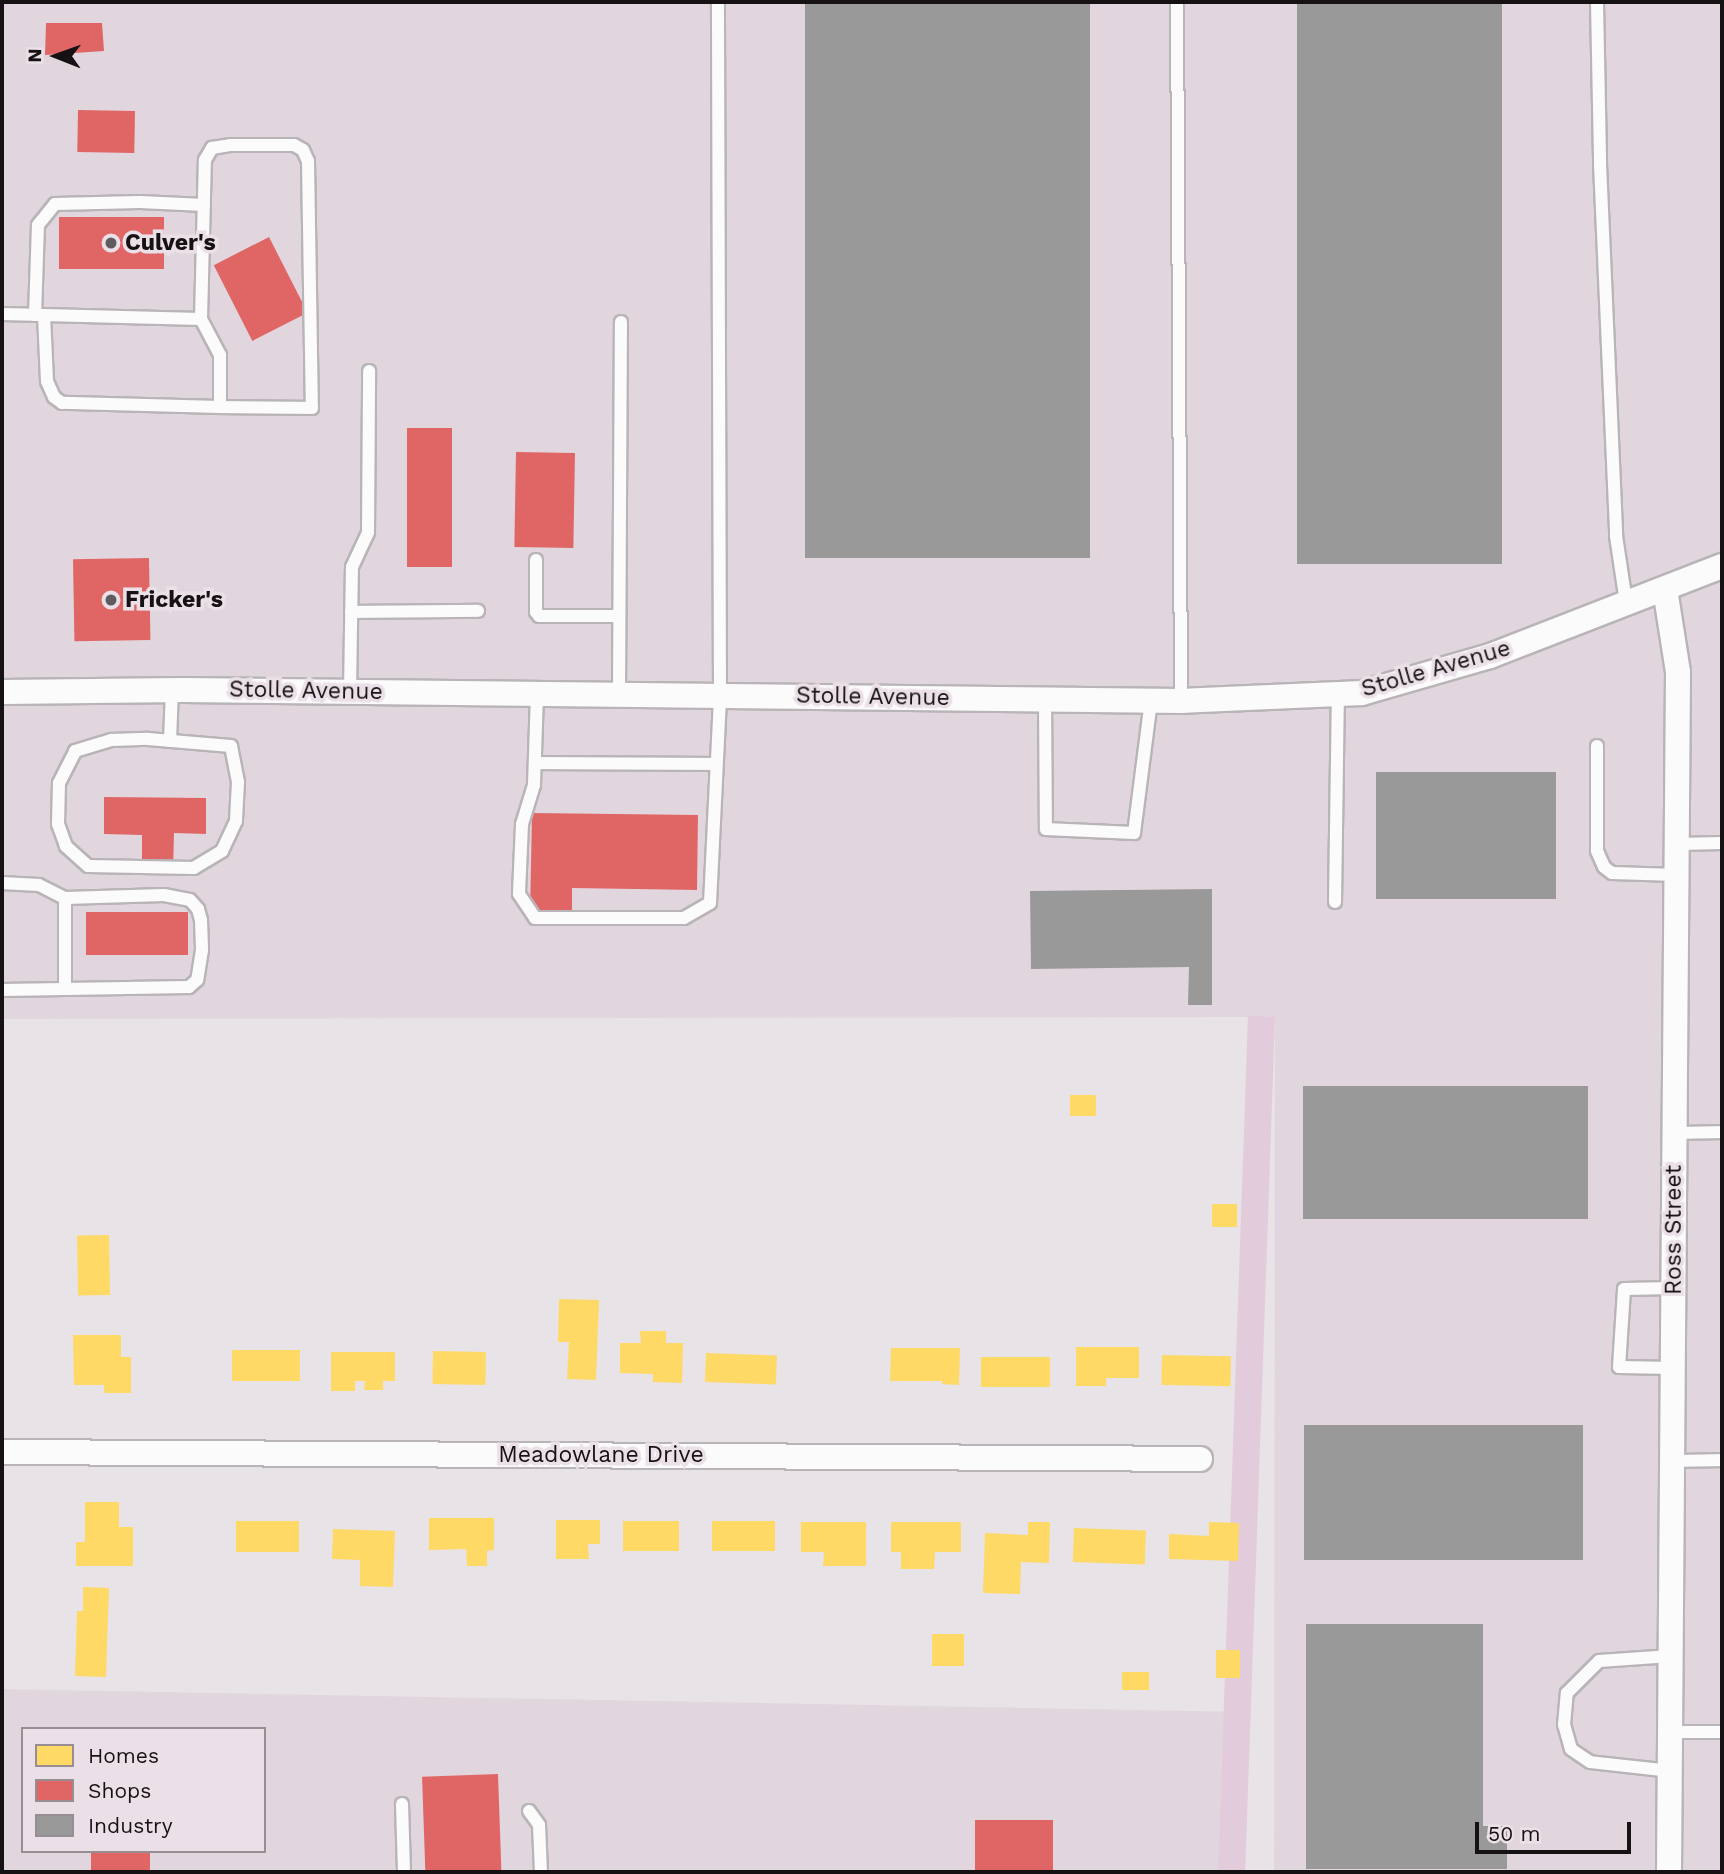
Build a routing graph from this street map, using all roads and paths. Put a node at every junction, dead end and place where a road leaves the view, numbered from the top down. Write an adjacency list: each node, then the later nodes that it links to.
1 (718, 2): 24 (lane)
2 (1177, 2): 27 (lane)
3 (1597, 2): 14 (lane)
4 (204, 205): 6 (lane); 7 (lane); 10 (lane)
5 (2, 314): 6 (lane)
6 (40, 315): 7 (lane); 10 (lane)
7 (201, 319): 10 (lane)
8 (621, 322): 17 (lane)
9 (369, 371): 15 (lane)
10 (220, 407)
11 (536, 560): 17 (lane)
12 (1722, 566): 13 (street, Stolle Avenue)
13 (1665, 589): 14 (street, Stolle Avenue); 33 (street, Ross Street)
14 (1626, 602): 23 (street, Stolle Avenue)
15 (351, 611): 16 (lane); 20 (lane)
16 (478, 611)
17 (618, 617): 22 (lane)
18 (172, 690): 19 (street, Stolle Avenue); 20 (street, Stolle Avenue); 28 (lane)
19 (2, 692)
20 (350, 692): 21 (street, Stolle Avenue)
21 (537, 694): 22 (street, Stolle Avenue); 30 (lane)
22 (619, 694): 24 (street, Stolle Avenue)
23 (1338, 694): 27 (street, Stolle Avenue); 37 (lane)
24 (720, 696): 25 (street, Stolle Avenue); 31 (lane)
25 (1045, 699): 26 (street, Stolle Avenue); 26 (lane)
26 (1151, 701): 27 (street, Stolle Avenue)
27 (1181, 701)
28 (170, 741): 28 (lane)
29 (1597, 746): 34 (lane)
30 (535, 763): 31 (lane); 31 (lane)
31 (716, 764)
32 (1722, 843): 33 (lane)
33 (1677, 844): 34 (street, Ross Street)
34 (1677, 875): 41 (street, Ross Street)
35 (2, 883): 36 (lane)
36 (65, 898): 38 (lane); 38 (lane)
37 (1335, 902)
38 (65, 989): 39 (lane)
39 (2, 990)
40 (1722, 1132): 41 (lane)
41 (1675, 1133): 42 (street, Ross Street)
42 (1674, 1288): 43 (street, Ross Street); 43 (lane)
43 (1674, 1368): 47 (street, Ross Street)
44 (2, 1452): 45 (street, Meadowlane Drive)
45 (1200, 1459)
46 (1722, 1460): 47 (lane)
47 (1673, 1461): 48 (street, Ross Street)
48 (1671, 1656): 49 (street, Ross Street); 51 (lane)
49 (1671, 1732): 50 (lane); 51 (street, Ross Street)
50 (1722, 1732)
51 (1671, 1771): 56 (street, Ross Street)
52 (402, 1804): 54 (lane)
53 (529, 1811): 55 (lane)
54 (404, 1872)
55 (541, 1872)
56 (1670, 1872)

